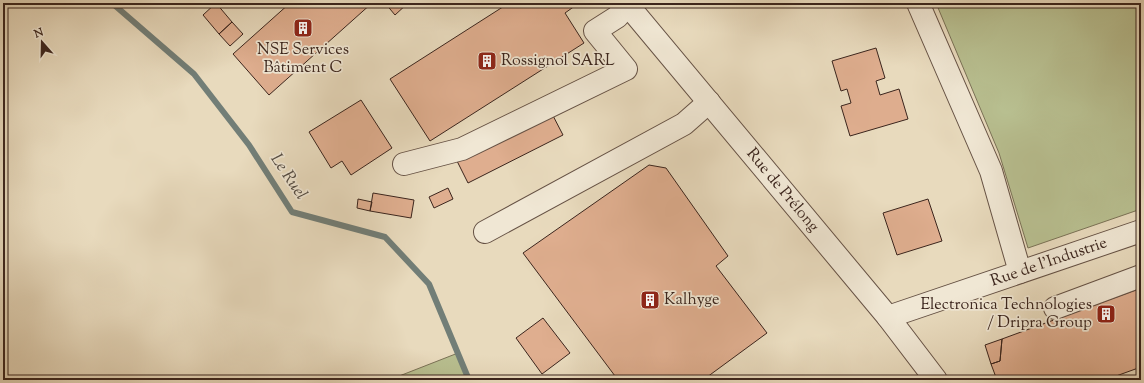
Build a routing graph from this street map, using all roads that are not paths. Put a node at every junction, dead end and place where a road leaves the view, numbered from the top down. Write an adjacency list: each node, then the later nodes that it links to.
1 (918, 3): 7 (street)
2 (627, 4): 3 (street, Rue de Prélong); 4 (street)
3 (709, 102): 6 (street); 10 (street, Rue de Prélong)
4 (404, 164)
5 (1141, 231): 7 (street, Rue de l'Industrie)
6 (485, 232)
7 (1020, 272): 10 (street, Rue de l'Industrie)
8 (1141, 276): 9 (street)
9 (1055, 308)
10 (888, 317): 11 (street, Rue de Prélong)
11 (936, 380)

